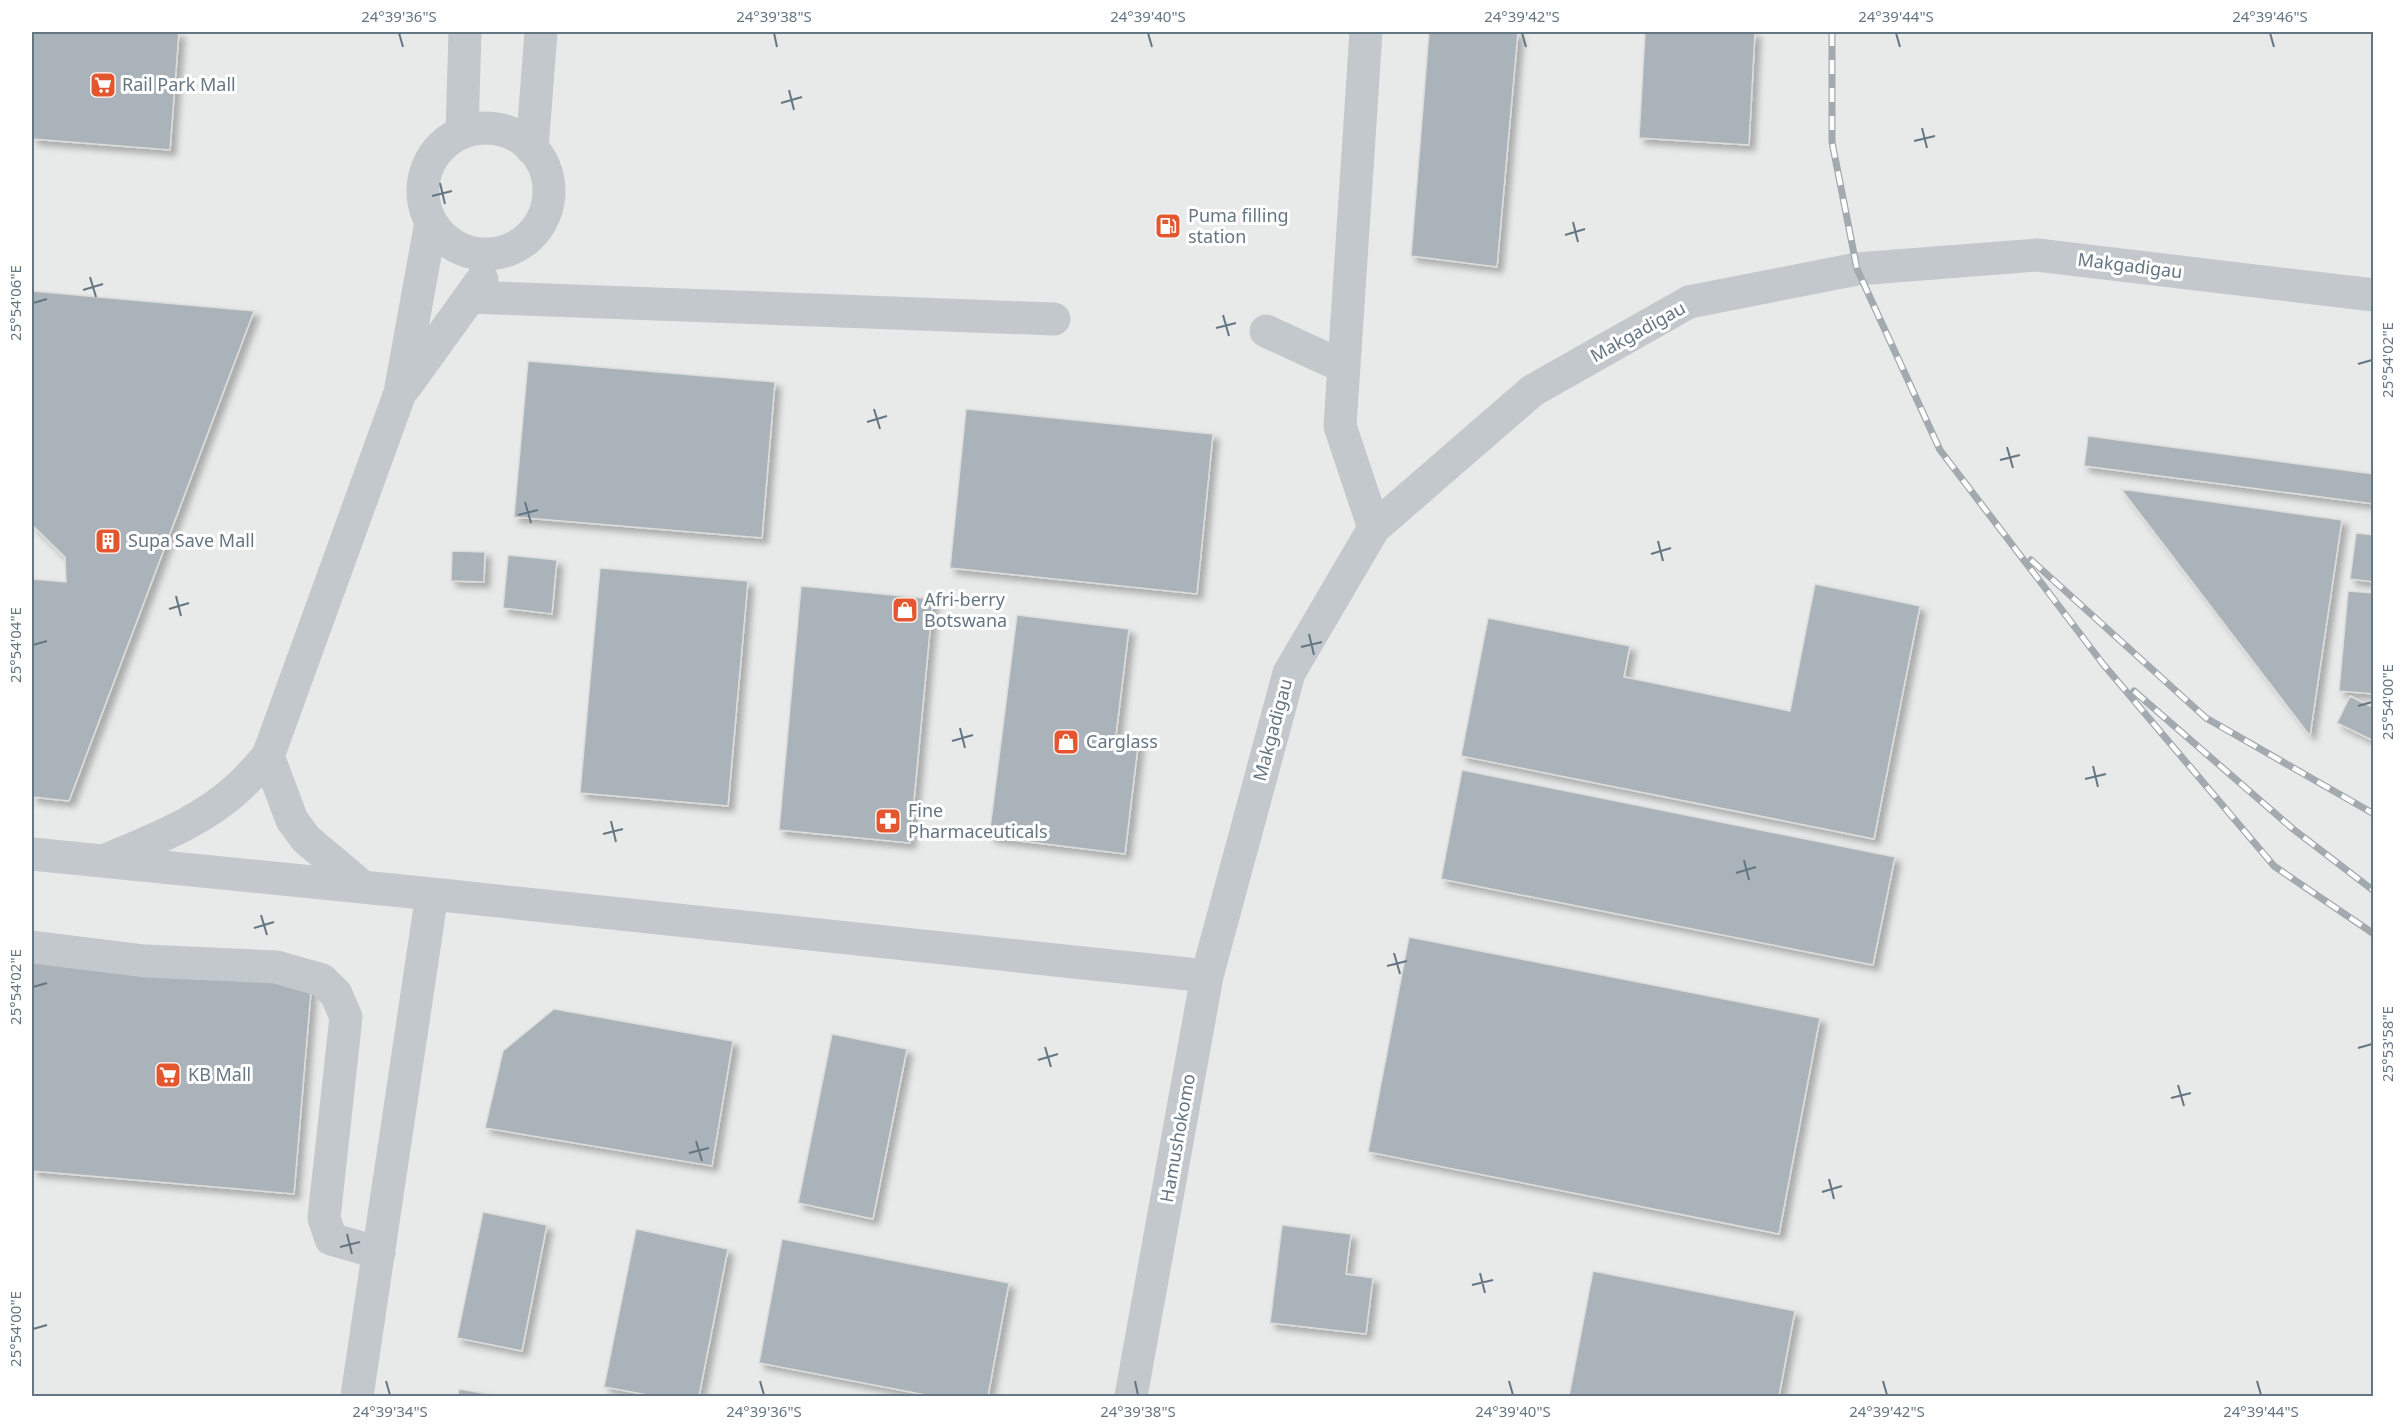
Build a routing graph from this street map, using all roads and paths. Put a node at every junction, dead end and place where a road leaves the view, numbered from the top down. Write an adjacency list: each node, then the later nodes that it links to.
1 (465, 32): 4 (street)
2 (541, 32): 5 (street)
3 (1366, 32): 12 (street)
4 (462, 133): 5 (street); 6 (street)
5 (532, 149): 7 (street)
6 (431, 222): 7 (street); 13 (street)
7 (504, 252): 9 (street)
8 (2373, 295): 14 (street, Makgadigau)
9 (470, 297): 10 (street); 13 (street)
10 (1054, 319)
11 (1266, 331): 12 (street)
12 (1344, 367): 14 (street)
13 (400, 393): 15 (street)
14 (1374, 528): 18 (street, Makgadigau)
15 (268, 756): 17 (street); 19 (street)
16 (32, 854): 17 (street)
17 (102, 862): 19 (street)
18 (1232, 880): 22 (street, Hamushokomo)
19 (363, 887): 20 (street)
20 (432, 894): 22 (street); 23 (street)
21 (32, 947): 23 (street)
22 (1207, 976): 25 (street, Hamushokomo)
23 (378, 1252): 24 (street)
24 (357, 1396)
25 (1131, 1396)

